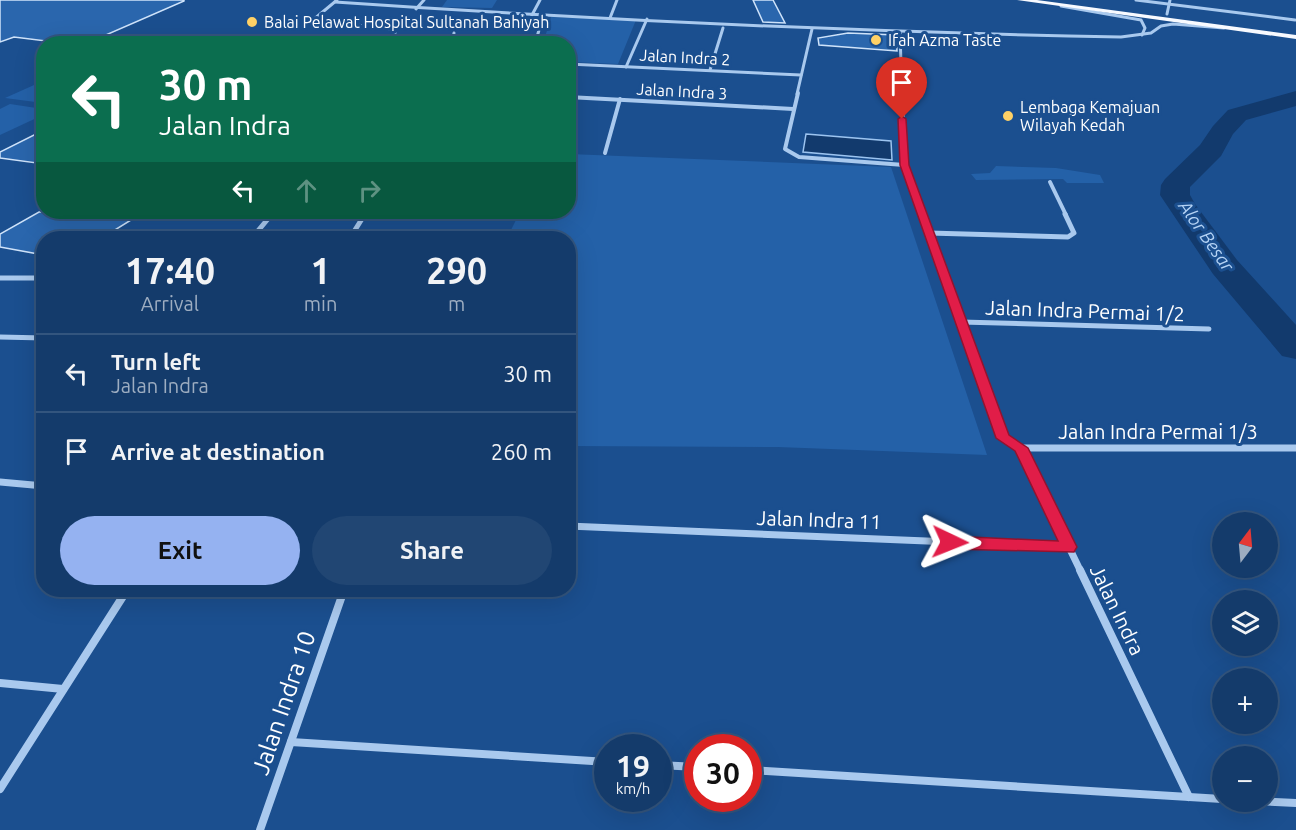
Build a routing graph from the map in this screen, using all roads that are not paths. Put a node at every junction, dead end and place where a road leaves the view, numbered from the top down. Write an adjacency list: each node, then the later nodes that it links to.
1 (424, 0): 9 (street)
2 (540, 0): 11 (street)
3 (617, 0): 13 (street)
4 (1021, 0): 7 (highway)
5 (1136, 0): 8 (street)
6 (336, 1): 9 (street); 23 (street)
7 (1054, 2): 10 (highway); 18 (highway); 22 (street)
8 (1169, 2): 10 (street); 15 (street)
9 (416, 9): 11 (street)
10 (1167, 14): 19 (highway)
11 (532, 15): 12 (street)
12 (543, 16): 13 (street); 25 (street)
13 (610, 18): 14 (street)
14 (647, 19): 17 (street); 28 (street)
15 (1295, 20)
16 (723, 28): 29 (street)
17 (812, 29): 21 (street); 30 (street)
18 (1251, 31): 22 (street); 26 (highway)
19 (1296, 32)
20 (454, 33): 24 (street)
21 (900, 33): 22 (street); 35 (street, Jalan Indra)
22 (1142, 35)
23 (394, 36)
24 (453, 36)
25 (538, 36)
26 (1296, 37)
27 (576, 64): 28 (street, Jalan Indra 2)
28 (626, 67): 29 (street, Jalan Indra 2)
29 (710, 70): 30 (street, Jalan Indra 2)
30 (801, 75): 33 (street)
31 (576, 97): 32 (street, Jalan Indra 3)
32 (620, 99): 33 (street, Jalan Indra 3); 34 (street)
33 (793, 109): 35 (street)
34 (605, 153)
35 (904, 165): 39 (street, Jalan Indra)
36 (1050, 182): 39 (street)
37 (267, 219): 38 (street)
38 (258, 231)
39 (929, 233): 42 (street, Jalan Indra)
40 (0, 278): 41 (street)
41 (36, 279)
42 (961, 322): 43 (street, Jalan Indra Permai 1/2); 46 (street, Jalan Indra)
43 (1209, 329)
44 (0, 337): 45 (street)
45 (36, 338)
46 (1021, 448): 47 (street, Jalan Indra Permai 1/3); 51 (street, Jalan Indra)
47 (1296, 448)
48 (0, 482): 49 (street)
49 (36, 485)
50 (576, 526): 51 (street, Jalan Indra 11)
51 (1069, 547): 60 (street, Jalan Indra)
52 (122, 597): 55 (street)
53 (342, 597): 56 (street, Jalan Indra 10)
54 (0, 683): 55 (street)
55 (63, 689): 59 (street)
56 (291, 742): 57 (street); 64 (street, Jalan Indra 10)
57 (594, 761)
58 (762, 771): 60 (street)
59 (0, 789)
60 (1189, 797): 61 (street)
61 (1212, 798)
62 (1278, 802): 63 (street)
63 (1296, 803)
64 (260, 830)

